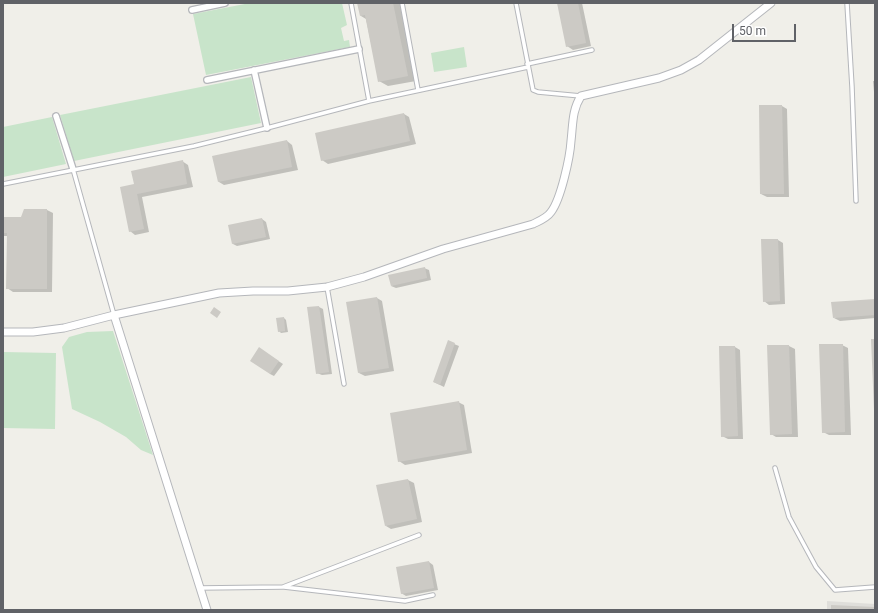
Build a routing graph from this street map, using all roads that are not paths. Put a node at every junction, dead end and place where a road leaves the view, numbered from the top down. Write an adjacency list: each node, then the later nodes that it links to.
1 (225, 3): 7 (street)
2 (350, 3): 8 (lane)
3 (402, 3): 13 (lane)
4 (516, 3): 10 (lane)
5 (771, 3): 14 (street)
6 (847, 3): 20 (lane)
7 (192, 10)
8 (359, 49): 11 (street); 15 (lane)
9 (592, 50): 10 (lane)
10 (528, 65): 13 (lane); 14 (lane)
11 (254, 70): 12 (street); 17 (street)
12 (207, 80)
13 (418, 90): 15 (lane)
14 (581, 96): 21 (street)
15 (369, 101): 17 (lane)
16 (56, 116): 18 (street)
17 (267, 128): 18 (lane)
18 (72, 169): 19 (lane); 22 (lane)
19 (3, 184)
20 (856, 201)
21 (327, 287): 22 (street); 24 (lane)
22 (114, 315): 23 (street); 29 (street)
23 (3, 332)
24 (344, 384)
25 (775, 468): 28 (lane)
26 (419, 535): 27 (lane)
27 (283, 587): 29 (lane); 30 (lane)
28 (875, 587)
29 (200, 588): 31 (street)
30 (433, 595)
31 (207, 610)

